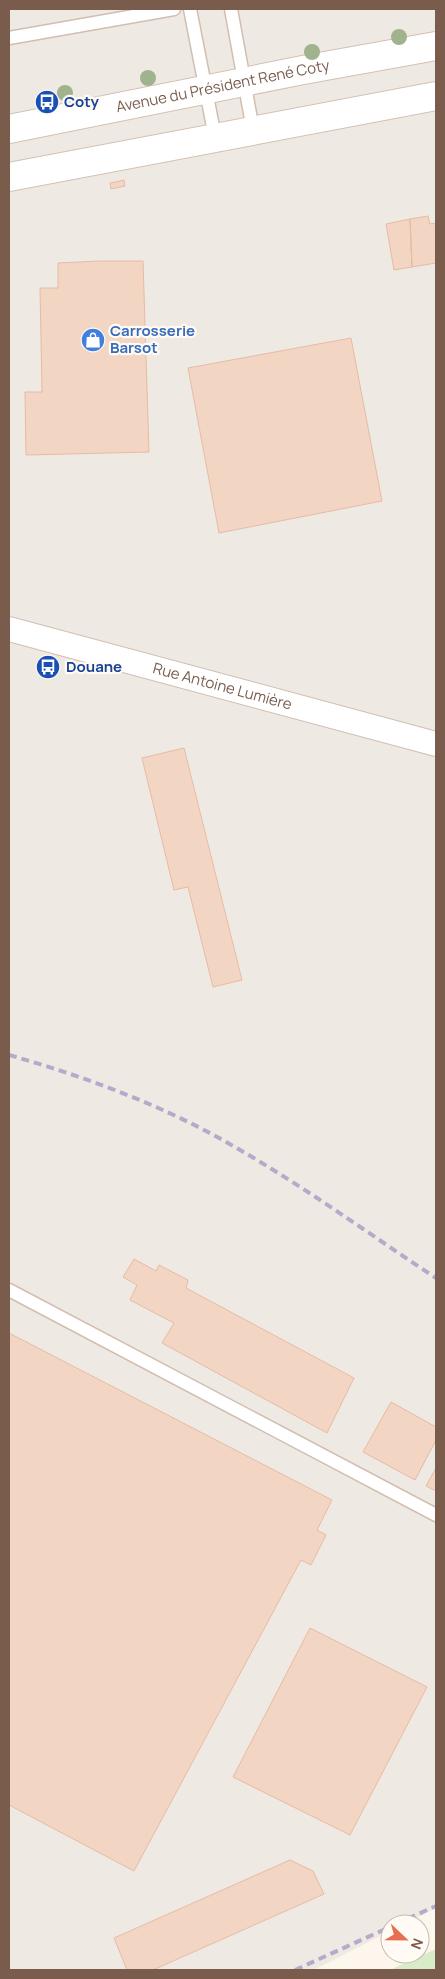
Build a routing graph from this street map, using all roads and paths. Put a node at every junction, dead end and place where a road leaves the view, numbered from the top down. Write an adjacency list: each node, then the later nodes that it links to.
1 (174, 9): 4 (lane)
2 (190, 9): 7 (lane)
3 (231, 9): 6 (lane)
4 (9, 38)
5 (436, 46): 6 (main road, Avenue du Président René Coty)
6 (245, 82): 7 (main road, Avenue du Président René Coty); 10 (lane)
7 (207, 90): 9 (main road, Avenue du Président René Coty); 11 (lane)
8 (436, 96): 10 (main road)
9 (9, 128)
10 (253, 130): 11 (main road)
11 (215, 137): 12 (main road)
12 (9, 177)
13 (9, 629): 14 (street, Rue Antoine Lumière)
14 (436, 744)
15 (9, 1290): 16 (lane)
16 (436, 1515)

